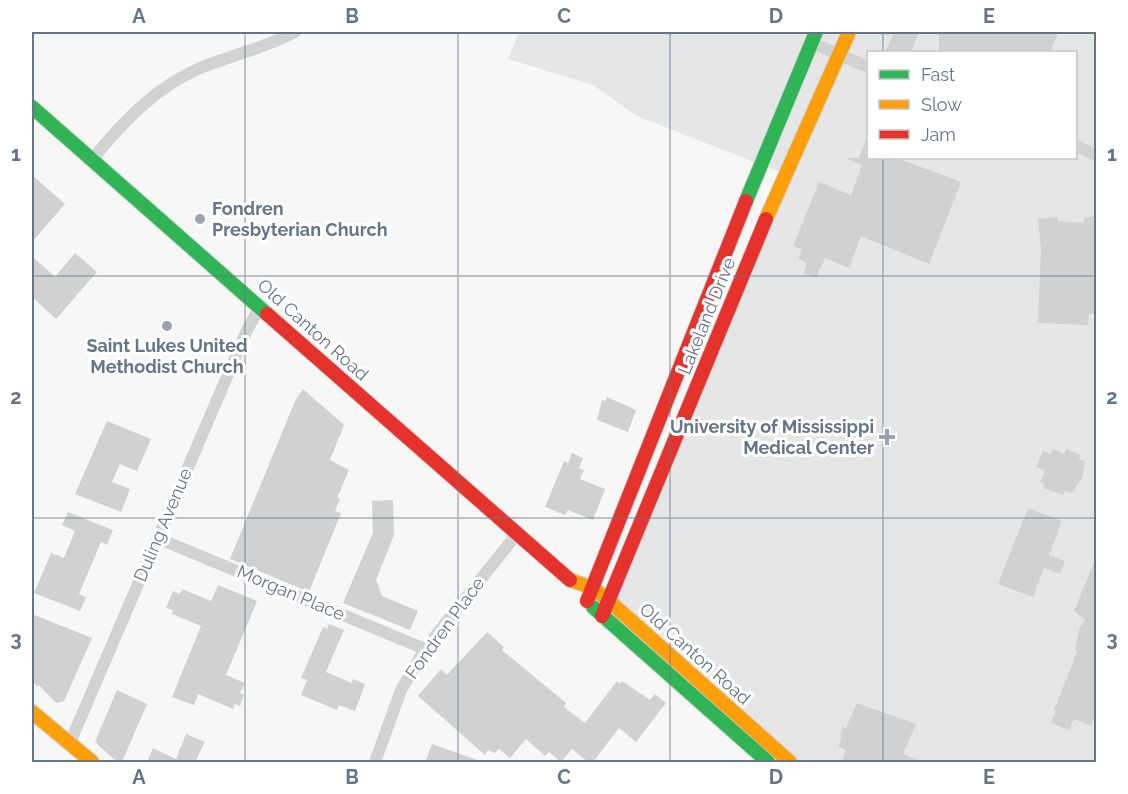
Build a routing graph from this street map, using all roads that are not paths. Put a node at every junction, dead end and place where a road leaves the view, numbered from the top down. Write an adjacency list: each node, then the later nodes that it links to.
1 (295, 32): 9 (street)
2 (849, 32): 4 (main road, Lakeland Drive)
3 (814, 37): 4 (street); 13 (main road, Lakeland Drive)
4 (841, 55): 5 (street); 14 (main road, Lakeland Drive)
5 (867, 67)
6 (32, 107): 9 (main road, Old Canton Road)
7 (1077, 146): 8 (street)
8 (1096, 155)
9 (91, 161): 10 (main road, Old Canton Road)
10 (260, 307): 11 (main road, Old Canton Road); 12 (street, Duling Avenue)
11 (516, 535): 13 (main road, Old Canton Road); 16 (street, Fondren Place)
12 (157, 537): 16 (street, Morgan Place); 18 (street, Duling Avenue)
13 (590, 594): 14 (main road, Old Canton Road); 15 (main road, Old Canton Road)
14 (609, 601): 15 (main road, Lakeland Drive); 22 (main road, Old Canton Road)
15 (602, 615): 21 (main road, Old Canton Road)
16 (425, 649): 20 (street, Fondren Place)
17 (32, 712): 18 (main road)
18 (69, 745): 19 (main road)
19 (92, 762)
20 (375, 762)
21 (768, 762)
22 (790, 762)

